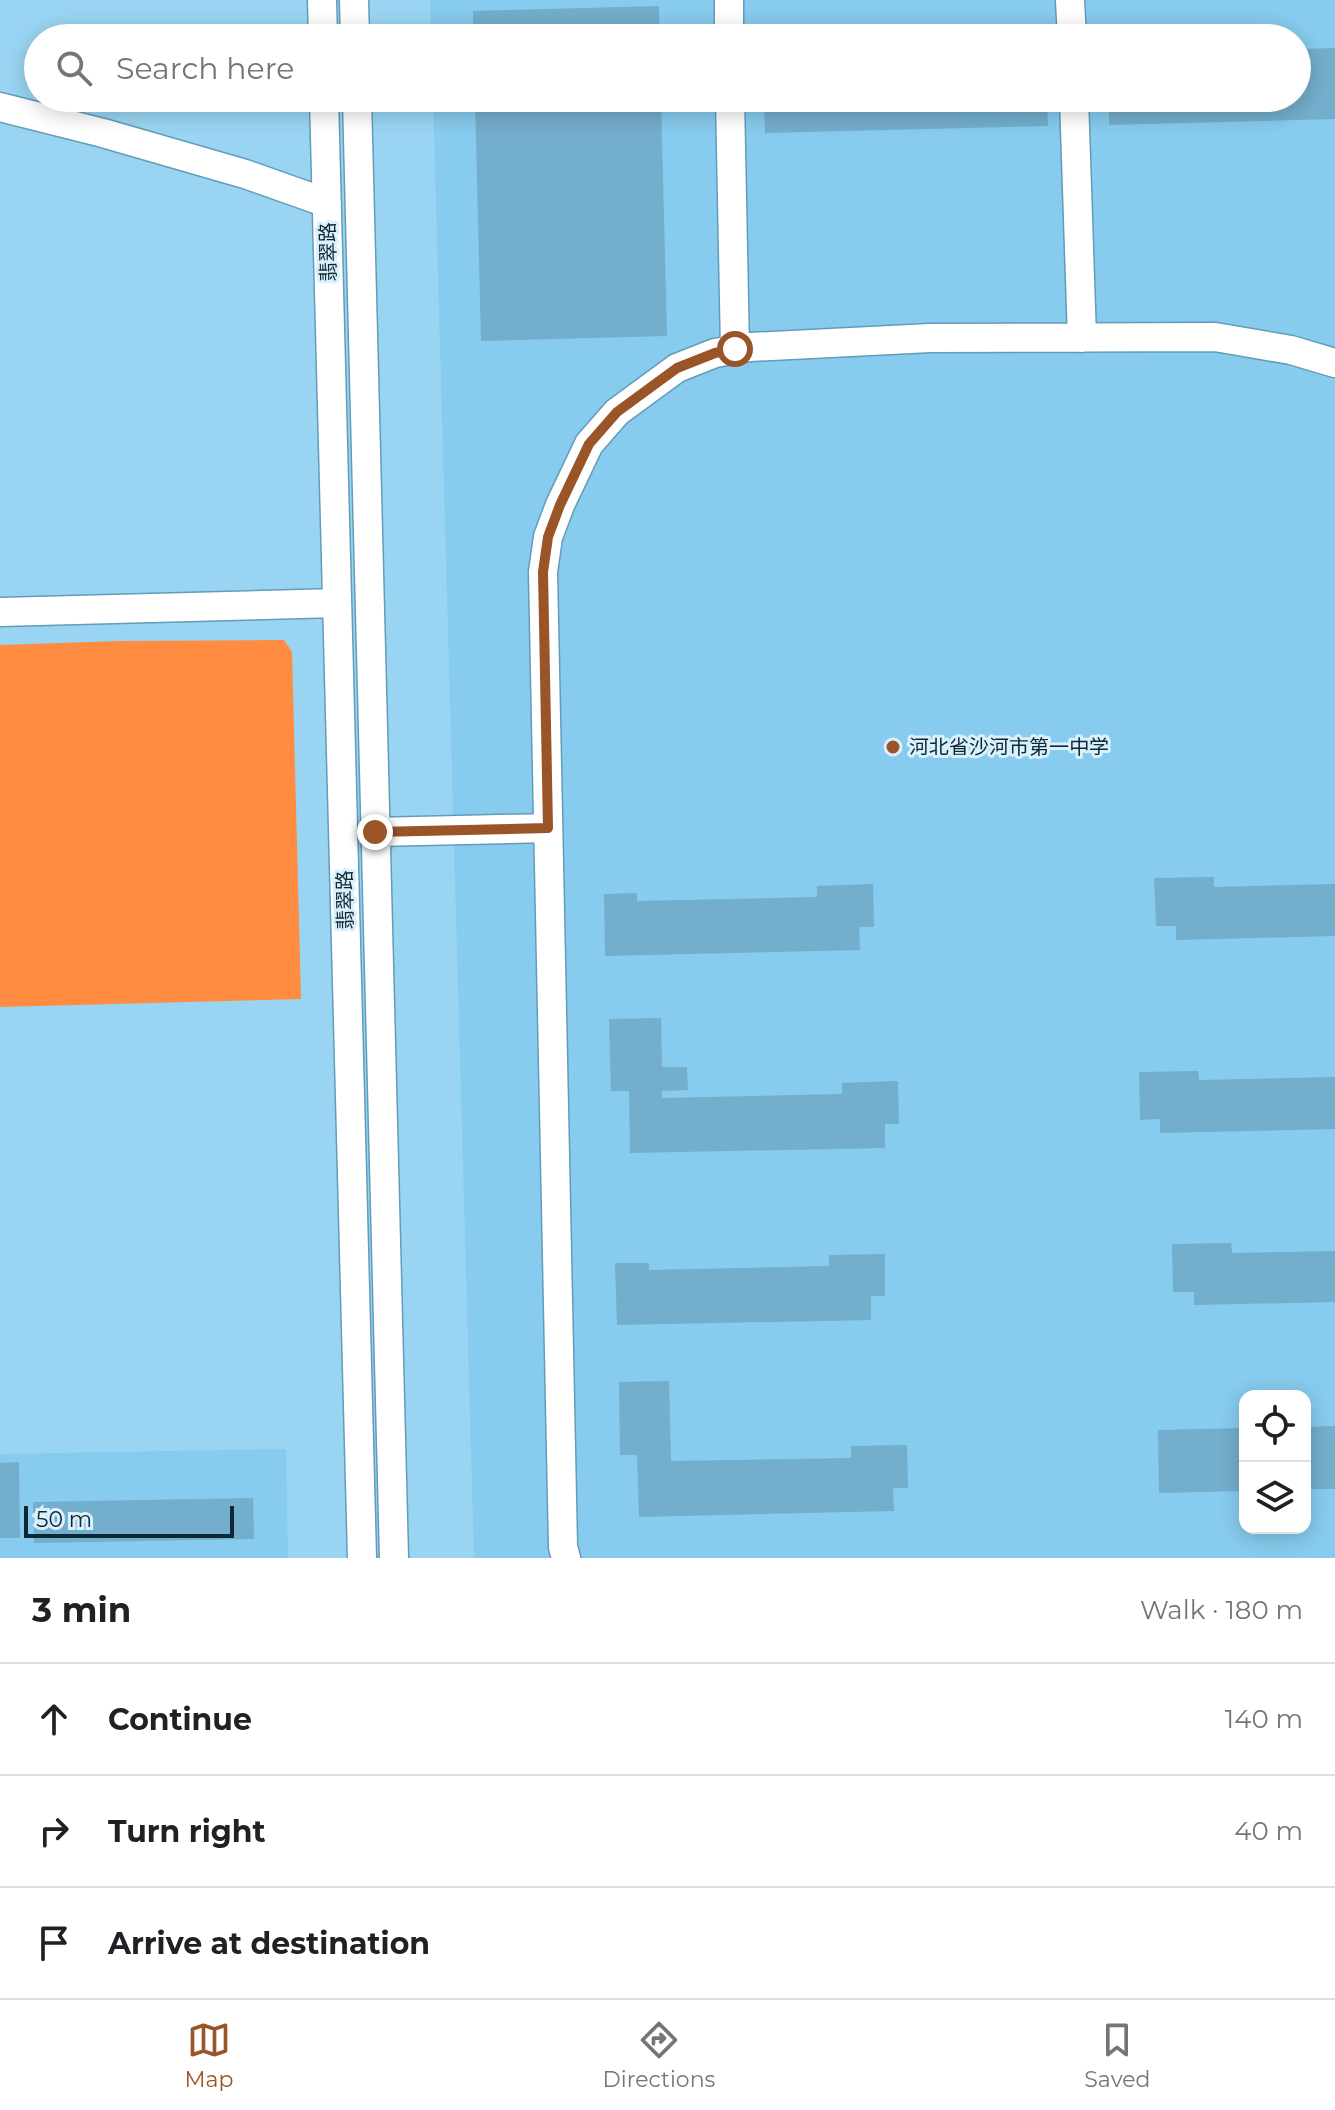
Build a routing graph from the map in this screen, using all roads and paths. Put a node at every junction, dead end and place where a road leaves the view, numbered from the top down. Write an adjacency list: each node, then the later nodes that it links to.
1 (322, 0): 5 (street)
2 (354, 0): 6 (street)
3 (729, 0): 7 (street)
4 (1070, 0): 8 (street)
5 (323, 24)
6 (355, 24)
7 (729, 24)
8 (1071, 24)
9 (0, 107): 14 (street)
10 (324, 112): 14 (street, 翡翠路)
11 (357, 112): 21 (street, 翡翠路)
12 (730, 112): 16 (street)
13 (1074, 112): 15 (street)
14 (327, 203): 18 (street, 翡翠路)
15 (1082, 338): 16 (street); 17 (street)
16 (735, 349): 20 (street)
17 (1335, 363)
18 (337, 603): 19 (street); 22 (street, 翡翠路)
19 (0, 612)
20 (548, 828): 21 (street); 24 (street)
21 (375, 832): 23 (street, 翡翠路)
22 (362, 1558)
23 (394, 1558)
24 (566, 1558)

